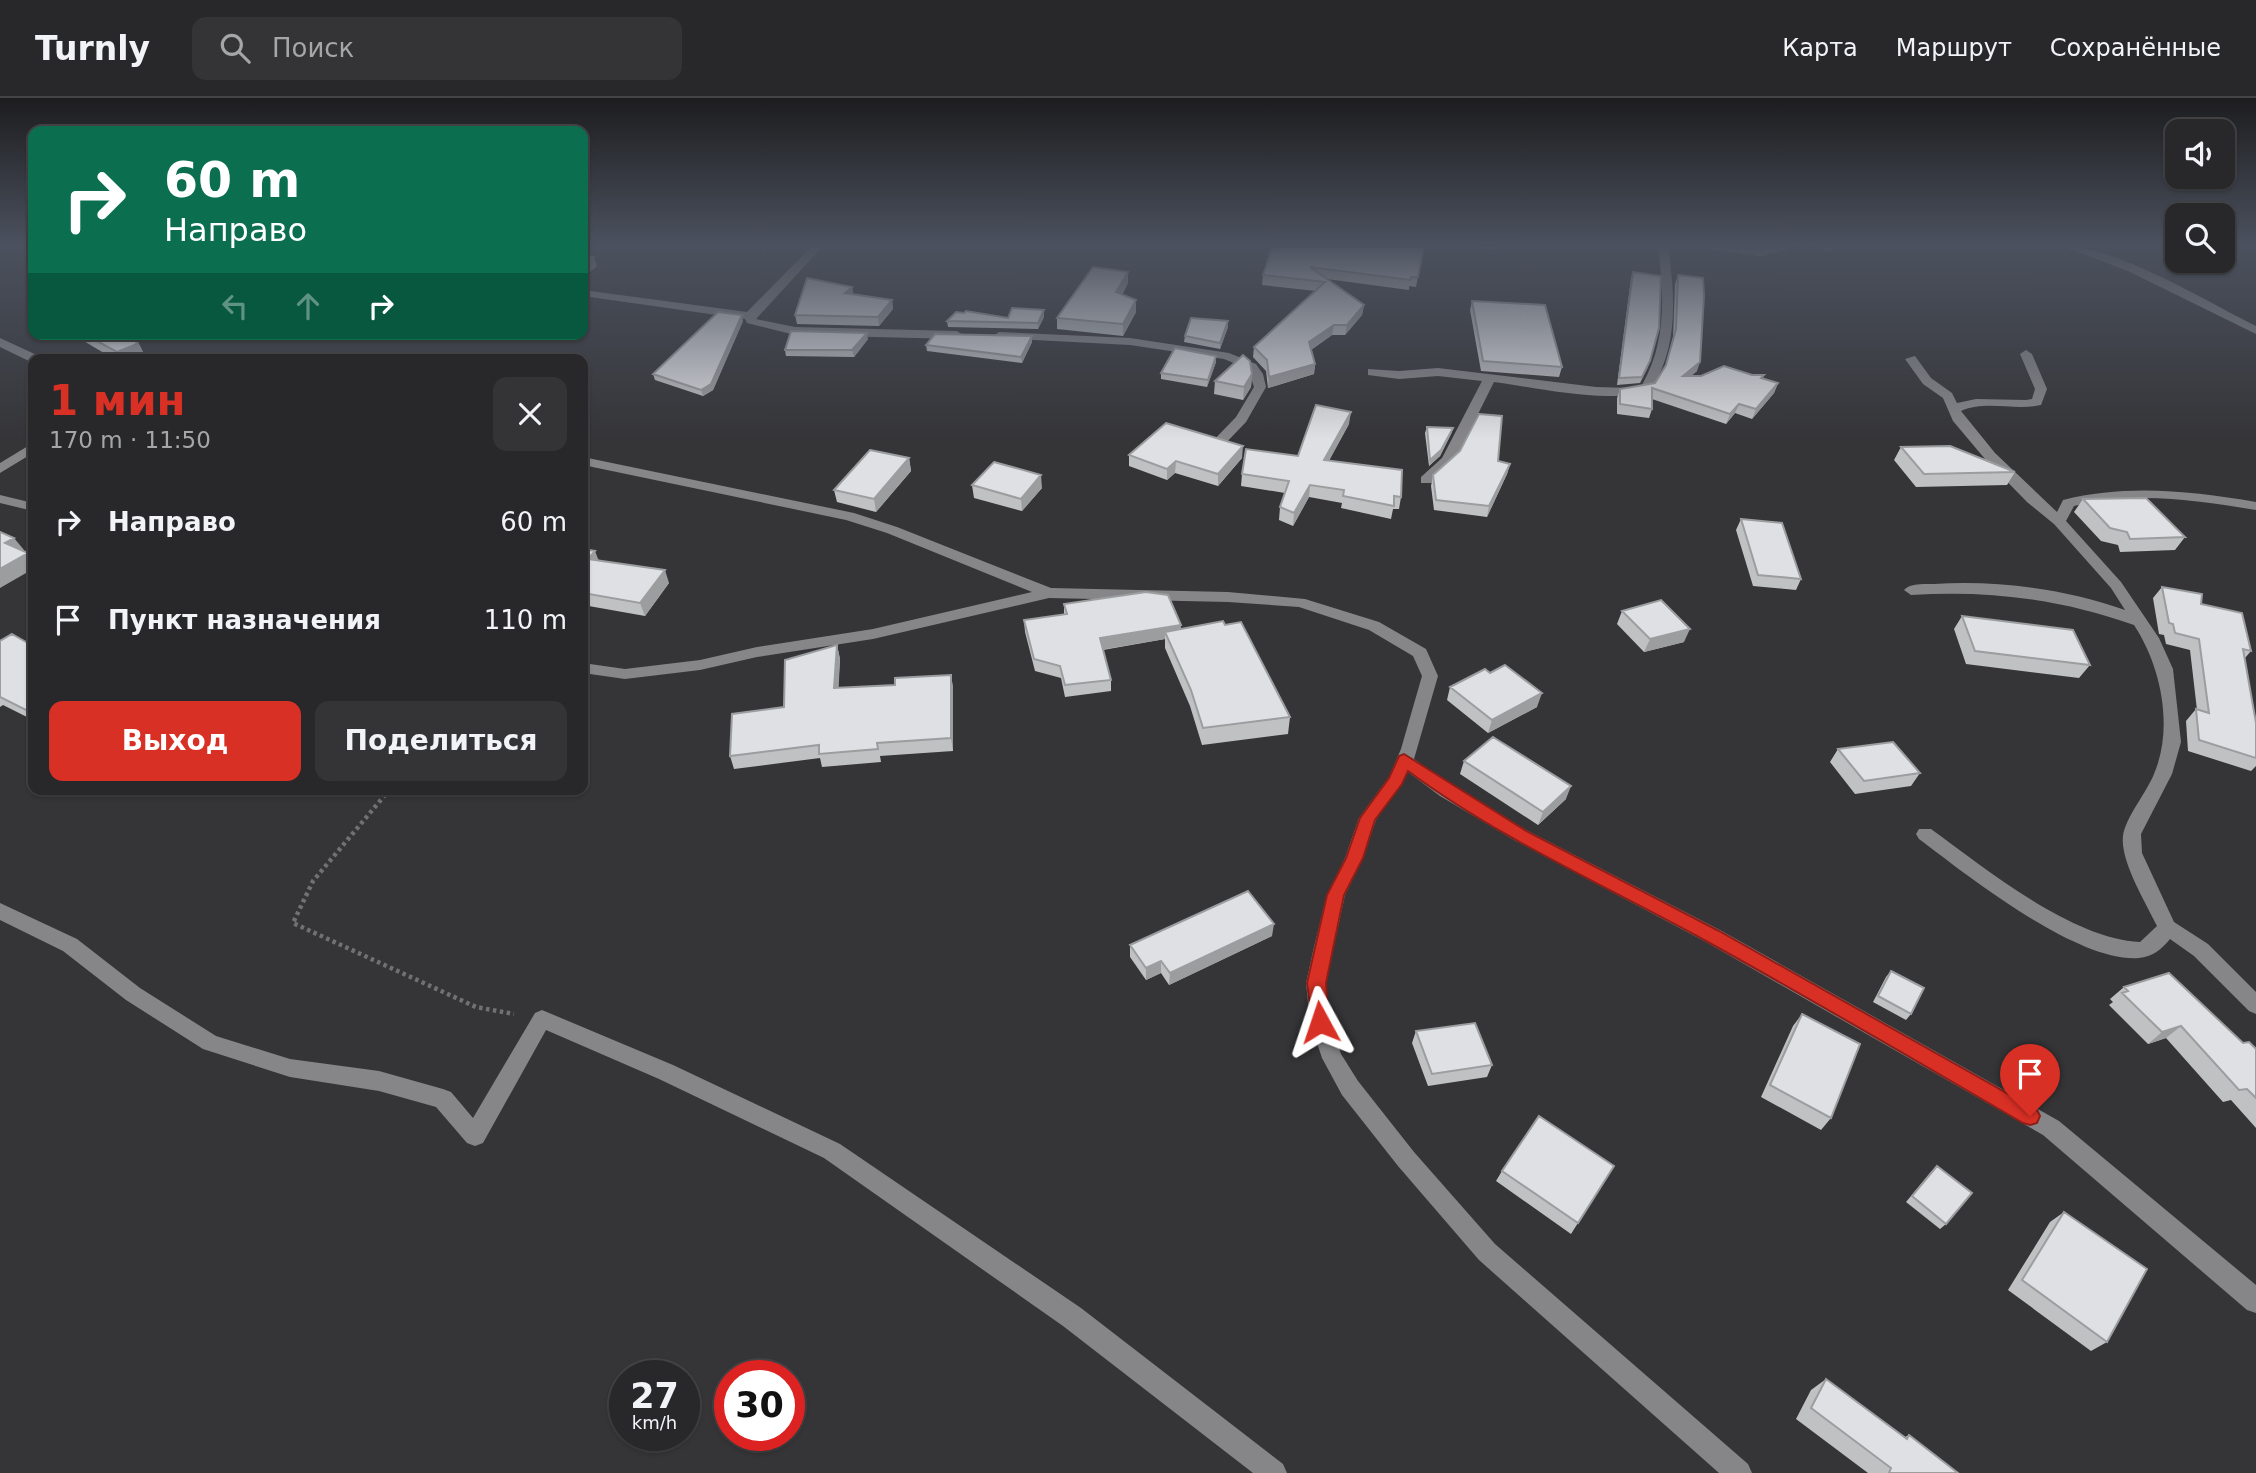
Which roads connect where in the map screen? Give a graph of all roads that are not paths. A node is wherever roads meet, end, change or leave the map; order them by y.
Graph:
1 (708, 310) edge
2 (756, 310) edge
3 (1669, 310) edge
4 (2216, 310) edge
5 (750, 316) junction
6 (764, 326) junction
7 (739, 329) edge
8 (2256, 330) edge
9 (975, 335) edge
10 (989, 336) edge
11 (0, 341) edge
12 (2026, 354) dead end
13 (28, 355) edge
14 (1911, 359) dead end
15 (1372, 372) dead end
16 (1490, 378) junction
17 (1954, 409) junction
18 (1216, 445) edge
19 (28, 450) edge
20 (588, 462) edge
21 (0, 470) edge
22 (1426, 480) dead end
23 (0, 499) edge
24 (28, 506) edge
25 (2256, 506) edge
26 (2059, 521) junction
27 (1911, 590) dead end
28 (1049, 593) junction
29 (2139, 621) junction
30 (588, 669) edge
31 (1404, 760) junction
32 (1925, 834) dead end
33 (0, 911) edge
34 (2167, 926) junction
35 (2256, 1005) edge
36 (2256, 1301) edge
37 (1275, 1473) edge
38 (1739, 1473) edge

1 - 5 street
2 - 5 street
3 - 16 street
4 - 8 street
5 - 6 street
6 - 7 street
6 - 9 street
10 - 18 street
11 - 13 street
12 - 17 street
14 - 17 street
15 - 16 street
16 - 22 street
17 - 26 street
19 - 21 street
20 - 28 street
23 - 24 street
25 - 26 street
26 - 29 street
27 - 29 street
28 - 30 street
28 - 31 street
29 - 34 street
31 - 36 street
31 - 38 street
32 - 34 street
33 - 37 street
34 - 35 street

